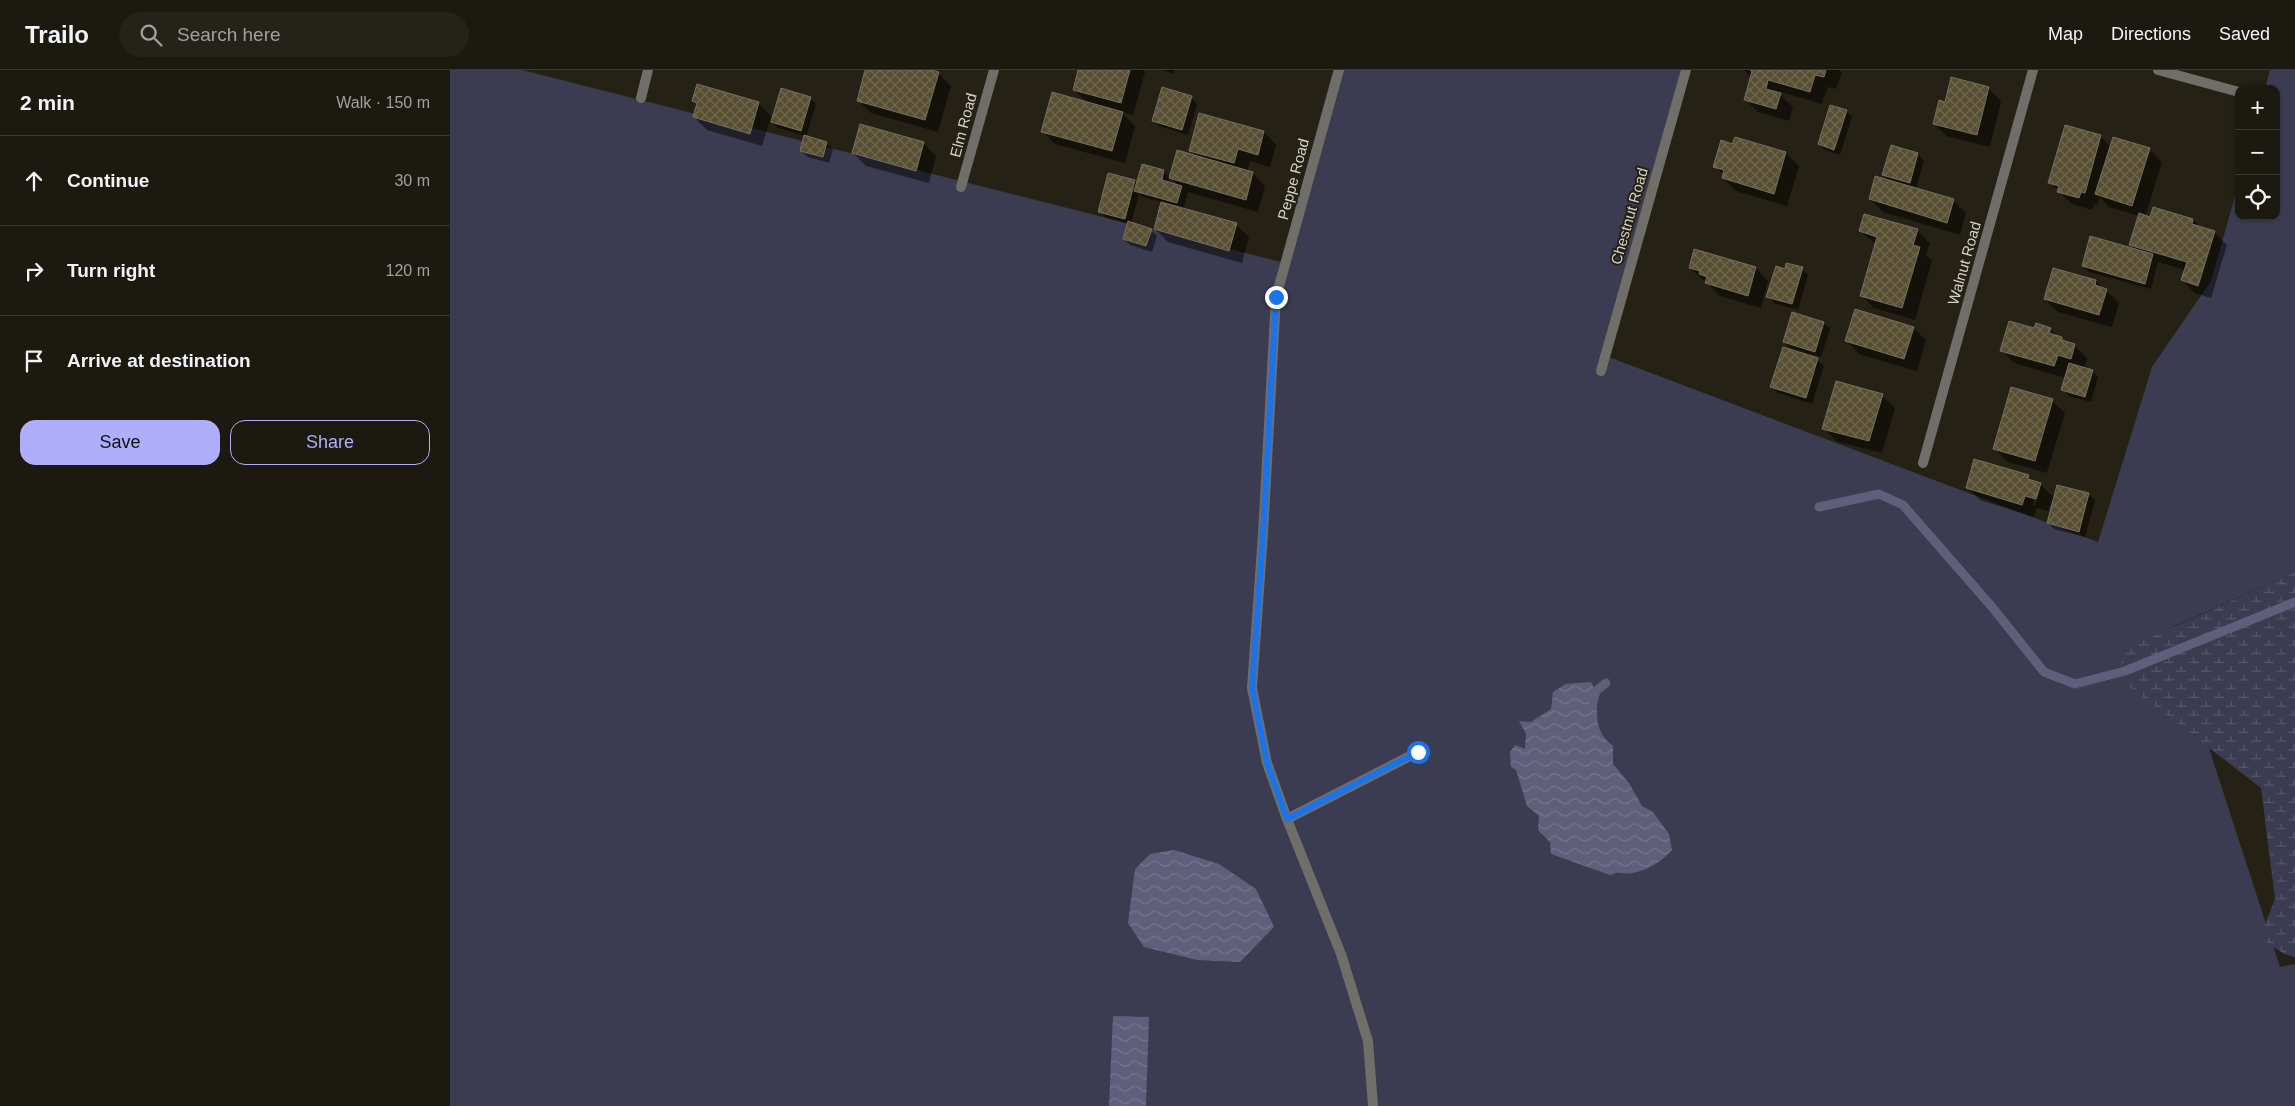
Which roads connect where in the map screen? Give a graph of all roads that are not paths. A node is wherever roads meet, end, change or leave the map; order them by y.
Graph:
1 (648, 70) edge
2 (994, 70) edge
3 (1339, 70) edge
4 (1686, 70) edge
5 (2033, 70) edge
6 (2158, 70) edge
7 (2235, 91) edge
8 (641, 98) dead end
9 (961, 188) dead end
10 (1602, 371) dead end
11 (1923, 464) dead end
12 (1418, 752) dead end
13 (1287, 819) junction
14 (1373, 1106) edge

1 - 8 street
2 - 9 street, Elm Road
3 - 13 street, Peppe Road
4 - 10 street, Chestnut Road
5 - 11 street, Walnut Road
6 - 7 street
12 - 13 street
13 - 14 street, Peppe Road

